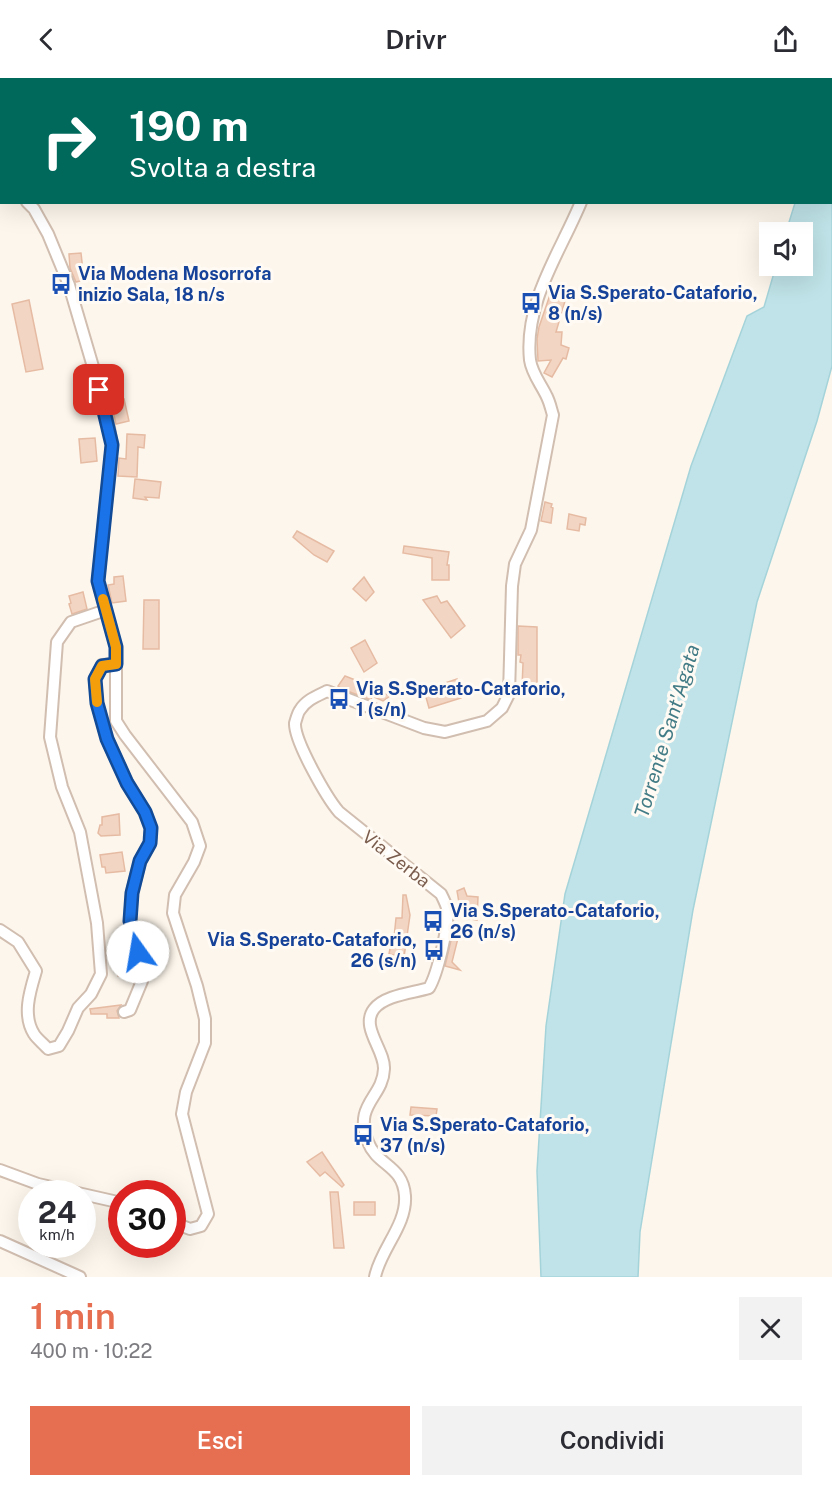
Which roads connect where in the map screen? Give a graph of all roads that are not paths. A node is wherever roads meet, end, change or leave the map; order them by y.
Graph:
1 (29, 204) edge
2 (580, 204) edge
3 (106, 610) junction
4 (116, 664) junction
5 (0, 930) edge
6 (124, 1012) dead end
7 (0, 1170) edge
8 (108, 1200) edge
9 (186, 1227) edge
10 (0, 1241) edge
11 (80, 1277) edge
12 (375, 1277) edge

1 - 3 street
2 - 12 street, Via Zerba
3 - 4 street
3 - 5 street
4 - 6 street
4 - 9 street
7 - 8 street
10 - 11 street

